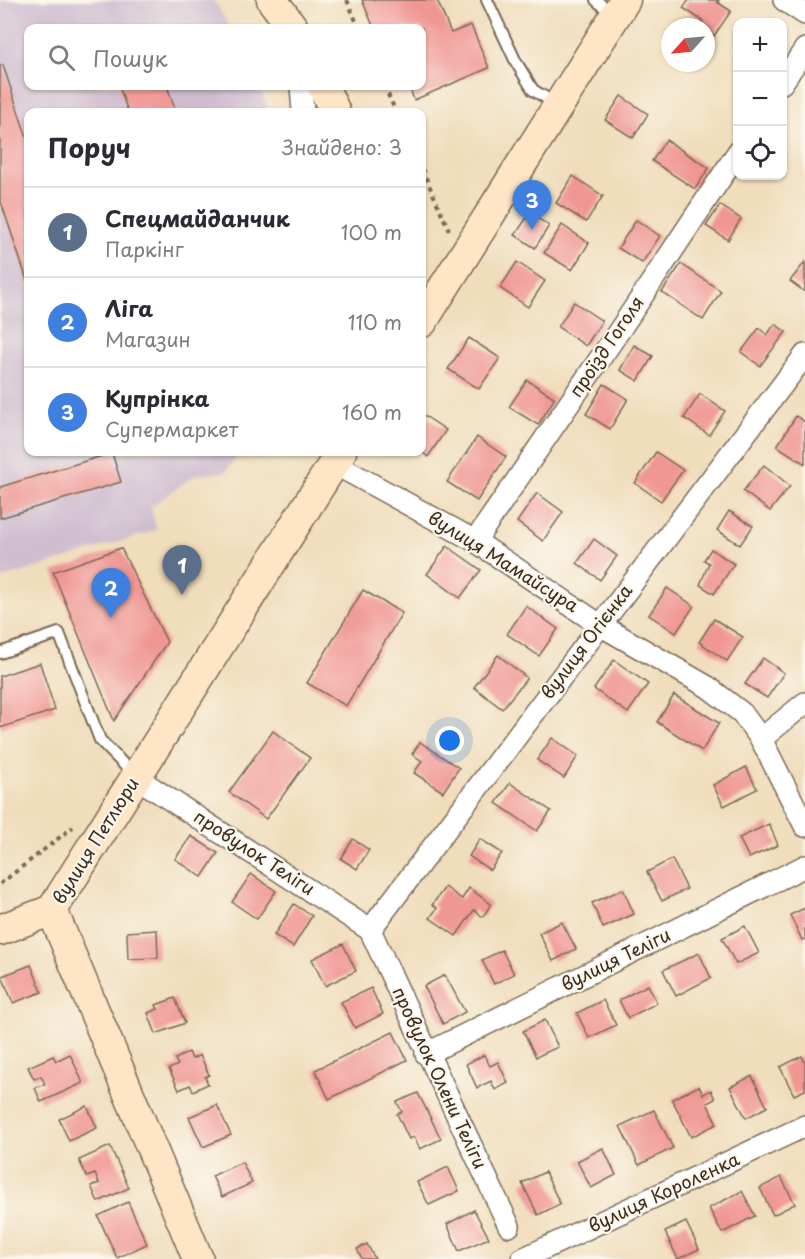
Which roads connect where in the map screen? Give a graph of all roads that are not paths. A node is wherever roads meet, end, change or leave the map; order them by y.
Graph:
1 (272, 0) edge
2 (487, 0) edge
3 (784, 0) edge
4 (612, 5) edge
5 (805, 14) edge
6 (290, 24) edge
7 (805, 49) edge
8 (787, 77) edge
9 (301, 90) edge
10 (325, 90) edge
11 (559, 105) junction
12 (303, 108) edge
13 (333, 108) edge
14 (733, 160) edge
15 (426, 316) edge
16 (805, 355) edge
17 (336, 456) edge
18 (339, 456) edge
19 (475, 541) junction
20 (600, 624) junction
21 (0, 652) edge
22 (805, 703) edge
23 (761, 739) junction
24 (137, 778) junction
25 (805, 826) edge
26 (805, 866) edge
27 (52, 910) junction
28 (0, 930) edge
29 (370, 930) junction
30 (426, 1054) junction
31 (805, 1126) edge
32 (509, 1226) dead end
33 (198, 1259) edge
34 (522, 1259) edge

1 - 6 main road
2 - 11 lane
3 - 5 street
4 - 11 main road
7 - 8 street
9 - 12 street
10 - 13 main road
11 - 15 main road
14 - 19 street, проїзд Гоголя
16 - 20 street, вулиця Огієнка
17 - 24 main road, вулиця Петлюри
18 - 19 street, вулиця Мамайсура
19 - 20 street, вулиця Мамайсура
20 - 23 street, вулиця Мамайсура
20 - 29 street, вулиця Огієнка
21 - 24 lane
22 - 23 street
23 - 25 street, вулиця Мамайсура
24 - 27 main road, вулиця Петлюри
24 - 29 street, провулок Теліги
26 - 30 street, вулиця Теліги
27 - 28 main road
27 - 33 main road, вулиця Петлюри
29 - 30 street, провулок Олени Теліги
30 - 32 street, провулок Олени Теліги
31 - 34 street, вулиця Короленка

